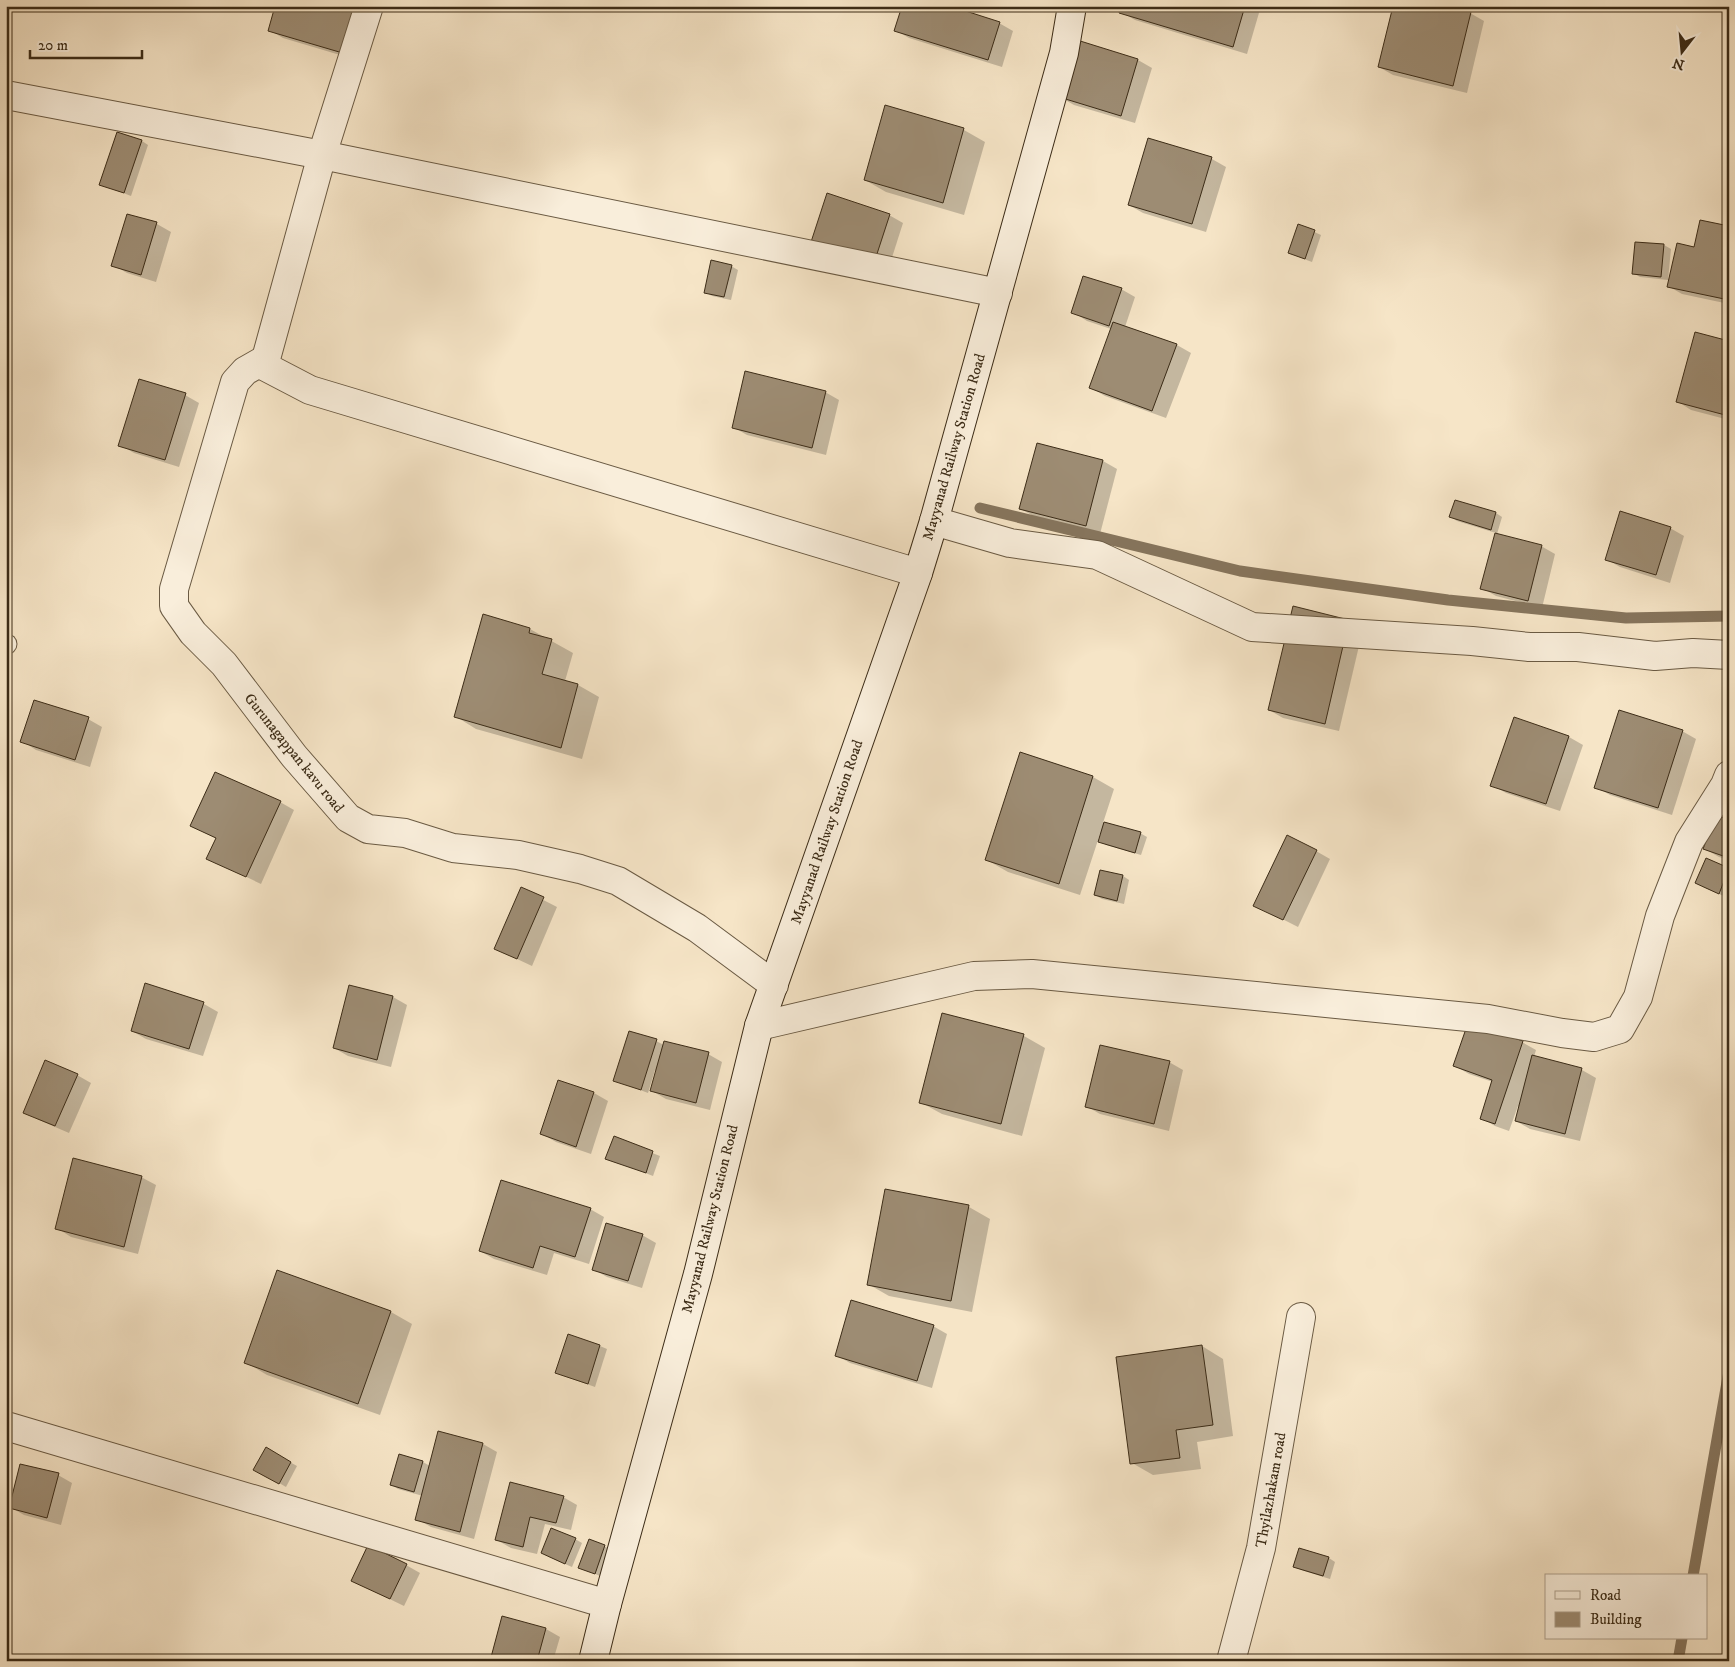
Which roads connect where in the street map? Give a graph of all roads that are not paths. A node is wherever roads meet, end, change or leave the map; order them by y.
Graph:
1 (369, 6) edge
2 (1072, 6) edge
3 (6, 95) edge
4 (322, 155) junction
5 (998, 293) junction
6 (266, 359) junction
7 (934, 521) junction
8 (918, 574) junction
9 (1729, 656) edge
10 (1729, 774) edge
11 (774, 985) junction
12 (759, 1026) junction
13 (1301, 1317) dead end
14 (6, 1426) edge
15 (607, 1604) junction
16 (593, 1661) edge
17 (1231, 1661) edge

1 - 4 street
2 - 5 street, Mayyanad Railway Station Road
3 - 4 street
4 - 5 street
4 - 6 street
5 - 7 street, Mayyanad Railway Station Road
6 - 8 street
6 - 11 street, Gurunagappan kavu road
7 - 8 street, Mayyanad Railway Station Road
7 - 9 street
8 - 11 street, Mayyanad Railway Station Road
10 - 12 street
11 - 12 street, Mayyanad Railway Station Road
12 - 15 street, Mayyanad Railway Station Road
13 - 17 street, Thyilazhakam road
14 - 15 street
15 - 16 street, Mayyanad Railway Station Road

